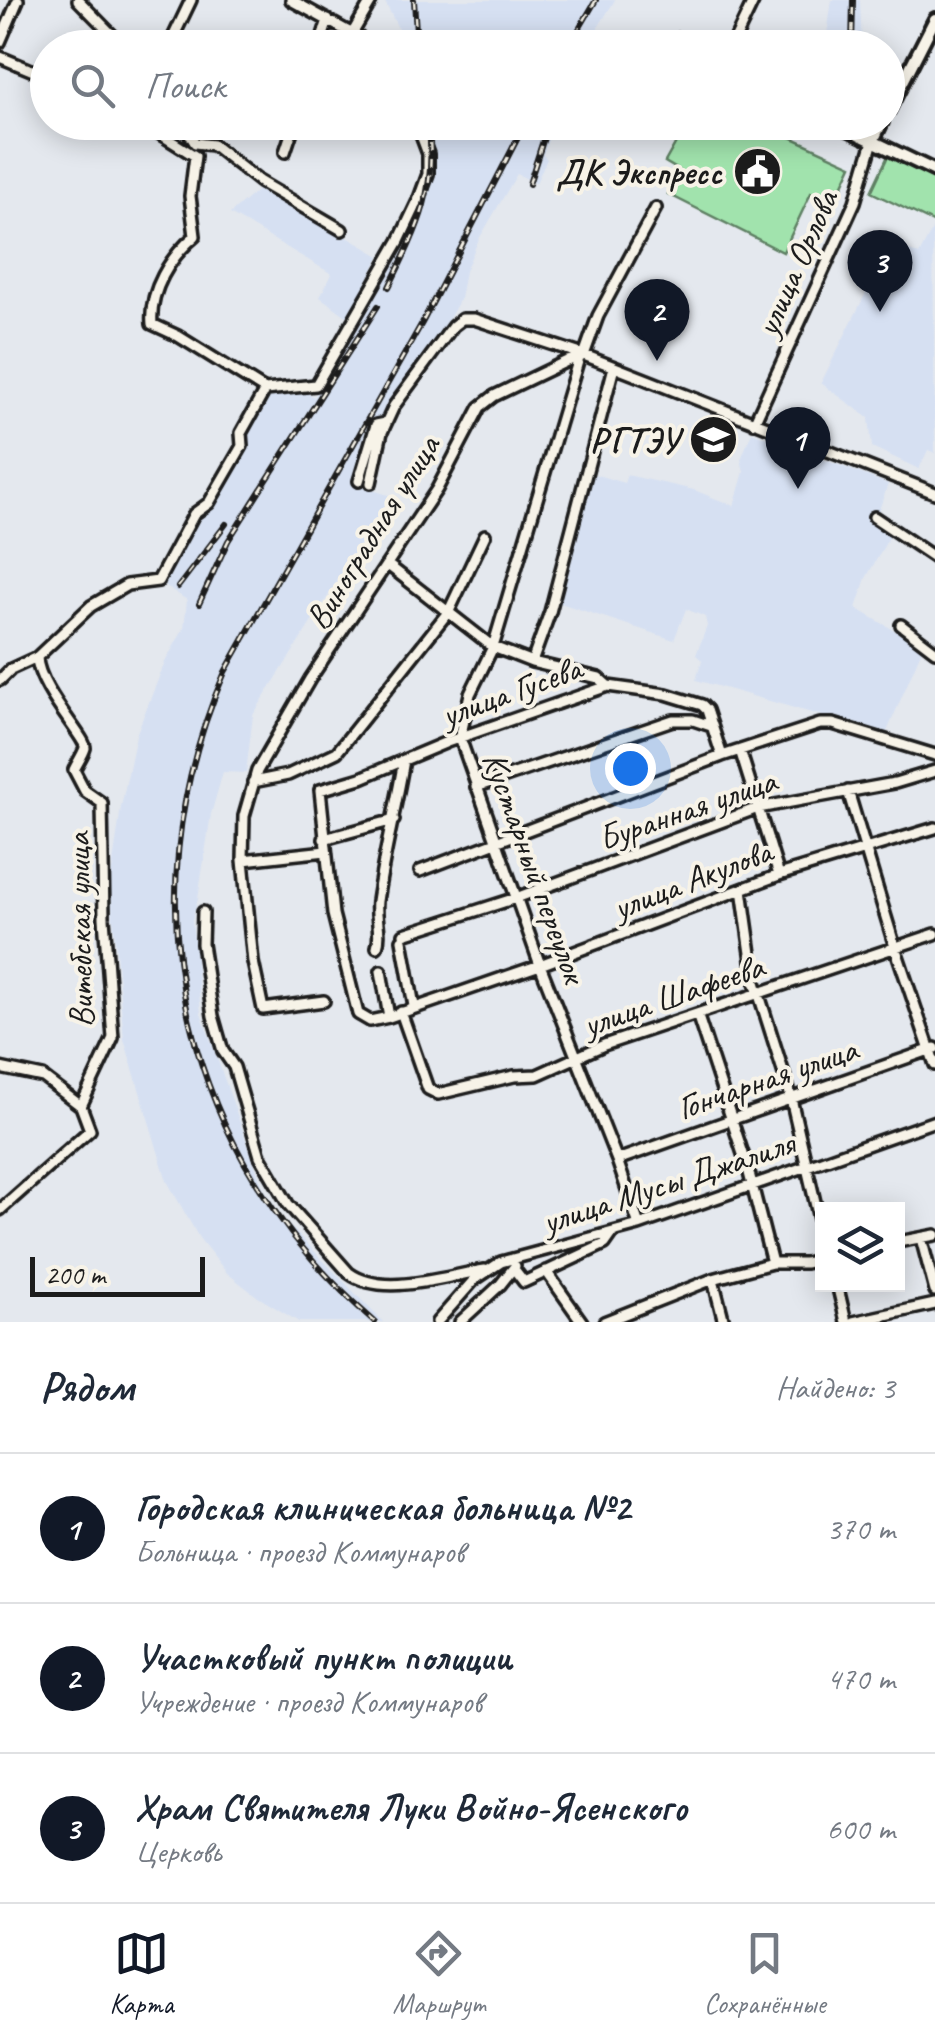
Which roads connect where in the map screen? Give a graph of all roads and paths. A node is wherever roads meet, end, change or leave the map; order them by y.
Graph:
1 (18, 0) edge
2 (78, 0) edge
3 (191, 0) edge
4 (290, 0) edge
5 (372, 0) edge
6 (754, 0) edge
7 (935, 19) edge
8 (328, 20) junction
9 (107, 30) edge
10 (177, 30) edge
11 (325, 30) edge
12 (345, 30) edge
13 (354, 30) edge
14 (740, 30) edge
15 (0, 42) edge
16 (0, 57) edge
17 (30, 70) edge
18 (905, 78) edge
19 (169, 140) edge
20 (290, 140) edge
21 (423, 140) edge
22 (873, 141) joint
23 (195, 142) joint
24 (286, 152) dead end
25 (194, 156) junction
26 (935, 171) edge
27 (656, 208) dead end
28 (342, 230) dead end
29 (581, 356) junction
30 (614, 367) junction
31 (265, 390) junction
32 (386, 423) junction
33 (754, 423) junction
34 (359, 481) dead end
35 (371, 483) dead end
36 (935, 493) edge
37 (874, 517) dead end
38 (485, 535) dead end
39 (935, 558) edge
40 (388, 566) junction
41 (449, 611) junction
42 (902, 625) dead end
43 (494, 647) junction
44 (935, 652) edge
45 (37, 657) junction
46 (532, 662) junction
47 (0, 680) edge
48 (608, 686) junction
49 (711, 726) junction
50 (460, 738) junction
51 (740, 750) junction
52 (722, 756) junction
53 (935, 756) edge
54 (404, 760) junction
55 (935, 772) edge
56 (253, 782) junction
57 (476, 787) junction
58 (848, 791) junction
59 (758, 808) junction
60 (394, 820) junction
61 (935, 828) edge
62 (324, 840) junction
63 (496, 843) junction
64 (866, 846) junction
65 (326, 851) junction
66 (244, 860) junction
67 (420, 871) dead end
68 (780, 874) junction
69 (742, 889) junction
70 (516, 898) junction
71 (203, 912) dead end
72 (935, 934) edge
73 (894, 946) junction
74 (378, 947) dead end
75 (540, 965) junction
76 (381, 971) dead end
77 (759, 994) junction
78 (324, 1001) dead end
79 (414, 1006) junction
80 (401, 1012) junction
81 (698, 1014) junction
82 (389, 1017) junction
83 (932, 1049) edge
84 (577, 1058) junction
85 (935, 1065) edge
86 (0, 1068) edge
87 (791, 1097) junction
88 (81, 1106) junction
89 (731, 1120) junction
90 (935, 1121) edge
91 (617, 1160) junction
92 (805, 1166) junction
93 (751, 1186) junction
94 (815, 1205) edge
95 (0, 1210) edge
96 (639, 1225) junction
97 (612, 1234) junction
98 (935, 1235) edge
99 (921, 1238) junction
100 (905, 1241) edge
101 (815, 1261) edge
102 (772, 1263) junction
103 (516, 1264) junction
104 (487, 1270) junction
105 (546, 1270) junction
106 (713, 1279) junction
107 (935, 1291) edge
108 (840, 1292) edge
109 (935, 1304) edge
110 (437, 1322) edge
111 (460, 1322) edge
112 (582, 1322) edge
113 (604, 1322) edge
114 (724, 1322) edge
115 (850, 1322) edge

1 - 15 street
2 - 9 street
3 - 10 street
4 - 8 street
5 - 13 street
6 - 14 street
7 - 18 main road
8 - 11 street
8 - 12 street
16 - 17 street
19 - 25 street
20 - 24 street
21 - 31 street
22 - 26 main road
22 - 33 street, улица Орлова
23 - 25 street
23 - 28 street
25 - 31 street
27 - 29 street, Кустарный переулок
29 - 30 street
29 - 32 street
29 - 40 street, Виноградная улица
29 - 43 street, Кустарный переулок
30 - 33 street
30 - 46 street, улица Гусева
31 - 45 street
32 - 34 street
32 - 35 street
33 - 36 street
37 - 39 street
38 - 41 street
40 - 41 street
40 - 56 street, Виноградная улица
41 - 43 street
41 - 56 street
42 - 44 street
43 - 46 street
43 - 50 street, Кустарный переулок
45 - 47 street
45 - 88 street, Витебская улица
46 - 48 street
48 - 49 street, улица Гусева
48 - 50 street, улица Гусева
49 - 52 street
49 - 57 street
50 - 54 street, улица Гусева
50 - 57 street, Кустарный переулок
51 - 52 street
51 - 53 street
51 - 59 street
52 - 63 street
54 - 60 street
54 - 62 street, улица Гусева
55 - 58 street, Буранная улица
56 - 66 street, Виноградная улица
57 - 63 street, Кустарный переулок
58 - 59 street, Буранная улица
58 - 64 street
59 - 68 street
59 - 70 street, Буранная улица
60 - 62 street
60 - 74 street
61 - 64 street, улица Акулова
62 - 65 street
63 - 67 street
63 - 70 street, Кустарный переулок
64 - 68 street, улица Акулова
64 - 73 street
65 - 66 street
65 - 82 street, улица Акулова
66 - 78 street, Виноградная улица
68 - 69 street, улица Акулова
69 - 75 street, улица Акулова
69 - 77 street
70 - 75 street, Кустарный переулок
70 - 79 street, Буранная улица
71 - 104 street
72 - 73 street, улица Шафеева
73 - 77 street, улица Шафеева
73 - 83 street
75 - 79 street, улица Акулова
75 - 84 street, Кустарный переулок
76 - 82 street
77 - 81 street, улица Шафеева
77 - 87 street
79 - 80 street, улица Акулова
80 - 82 street, улица Акулова
80 - 84 street, улица Шафеева
81 - 84 street, улица Шафеева
81 - 89 street
83 - 85 street
83 - 87 street, Гончарная улица
84 - 91 street, Кустарный переулок
86 - 88 street
87 - 89 street, Гончарная улица
87 - 92 street
88 - 95 street, Витебская улица
89 - 91 street, Гончарная улица
89 - 93 street
90 - 92 street, улица Мусы Джалиля
91 - 96 street, Кустарный переулок
92 - 93 street, улица Мусы Джалиля
92 - 94 street
93 - 96 street, улица Мусы Джалиля
93 - 102 street
96 - 97 street, улица Мусы Джалиля
97 - 103 street, улица Мусы Джалиля
97 - 105 street
98 - 99 street
99 - 100 street
99 - 107 street
101 - 102 street
102 - 106 street
103 - 104 street, улица Мусы Джалиля
103 - 105 street
103 - 111 street
104 - 110 street, улица Мусы Джалиля
105 - 112 street
106 - 113 street
106 - 114 street
108 - 115 street
109 - 115 street

